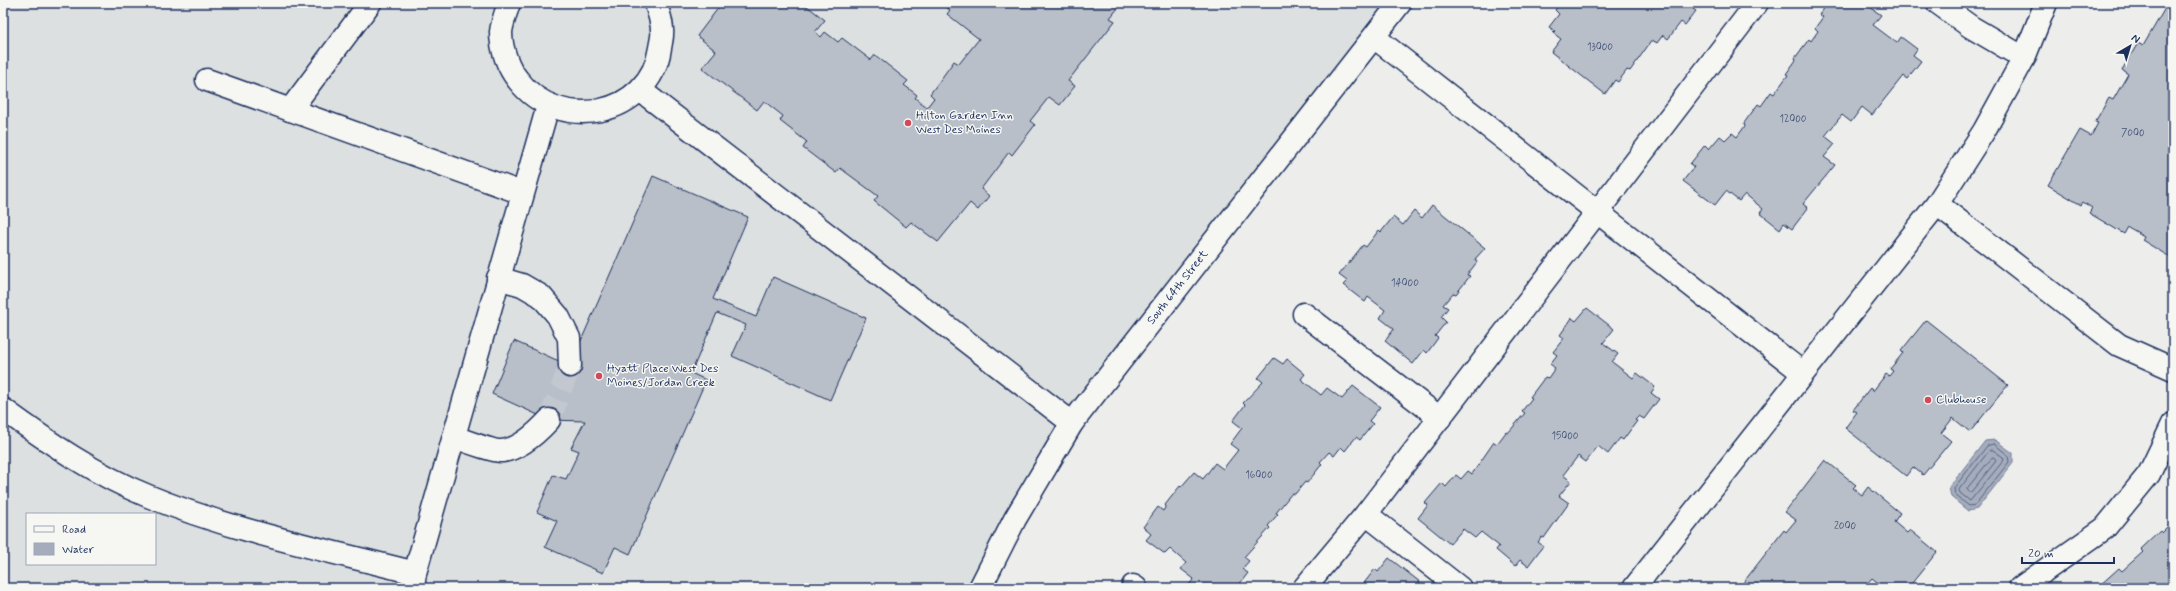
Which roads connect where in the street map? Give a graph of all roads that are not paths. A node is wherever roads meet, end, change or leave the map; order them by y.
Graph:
1 (370, 3) edge
2 (509, 3) edge
3 (656, 3) edge
4 (1400, 3) edge
5 (1757, 3) edge
6 (1938, 3) edge
7 (2046, 3) edge
8 (1374, 37) junction
9 (2024, 58) junction
10 (207, 80) dead end
11 (640, 90) junction
12 (548, 106) junction
13 (290, 110) junction
14 (522, 193) junction
15 (1937, 204) junction
16 (1598, 212) junction
17 (498, 278) junction
18 (1304, 314) dead end
19 (570, 366) tunnel mouth
20 (2173, 369) edge
21 (1803, 373) junction
22 (3, 409) edge
23 (1440, 418) junction
24 (548, 420) tunnel mouth
25 (1072, 423) junction
26 (2173, 424) edge
27 (454, 437) junction
28 (1366, 514) junction
29 (414, 580) edge
30 (980, 588) edge
31 (1304, 588) edge
32 (1460, 588) edge
33 (1634, 588) edge
34 (2020, 588) edge

1 - 13 street
2 - 12 street
3 - 11 street
4 - 8 street, South 64th Street
5 - 16 street
6 - 9 street
7 - 9 street
8 - 16 street
8 - 25 street, South 64th Street
9 - 15 street
10 - 13 street
11 - 12 street
11 - 25 street
12 - 14 street
13 - 14 street
14 - 17 street
15 - 20 street
15 - 21 street
16 - 21 street
16 - 23 street
17 - 19 street
17 - 27 street
18 - 23 street
21 - 33 street
22 - 29 street
23 - 28 street
24 - 27 street
25 - 30 street, South 64th Street
26 - 34 street
27 - 29 street
28 - 31 street
28 - 32 street

